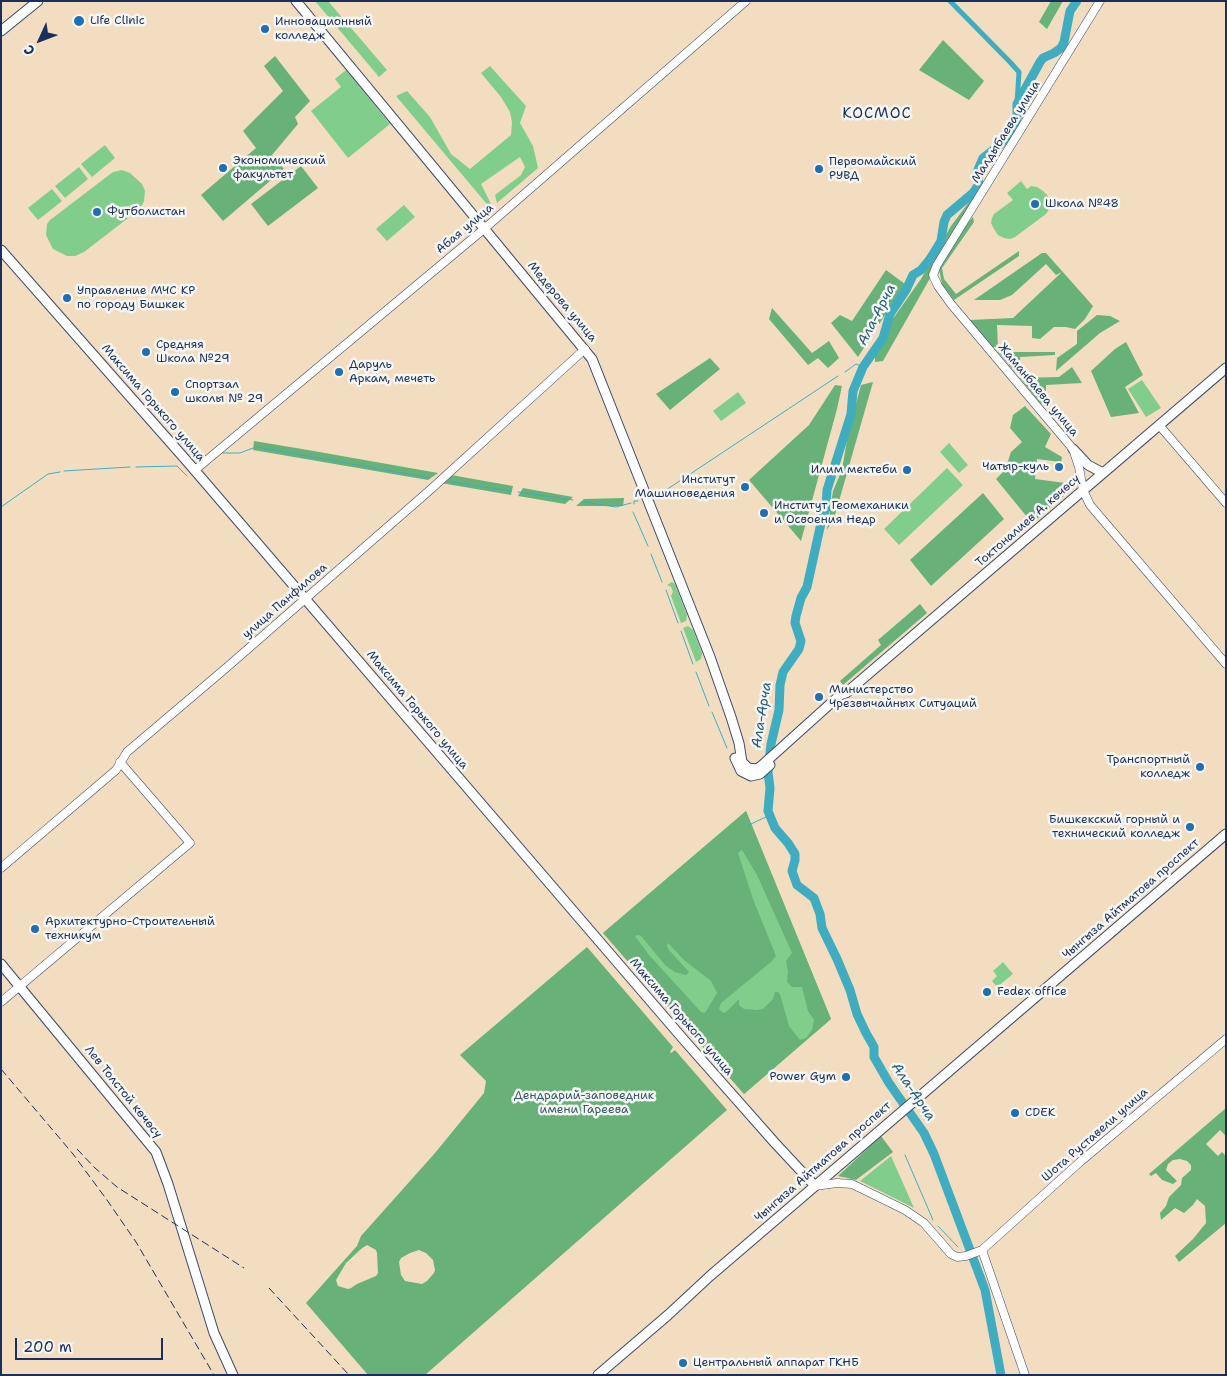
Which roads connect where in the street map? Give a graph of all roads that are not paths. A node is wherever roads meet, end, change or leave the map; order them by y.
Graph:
1 (38, 1) edge
2 (296, 1) edge
3 (746, 1) edge
4 (1100, 1) edge
5 (1, 31) edge
6 (484, 229) junction
7 (1, 250) edge
8 (933, 275) joint
9 (585, 349) junction
10 (1226, 368) edge
11 (1159, 425) junction
12 (1073, 449) junction
13 (194, 470) junction
14 (1103, 473) junction
15 (1083, 490) junction
16 (1226, 502) edge
17 (304, 598) junction
18 (1226, 664) edge
19 (120, 762) junction
20 (754, 773) joint
21 (1225, 837) edge
22 (1, 868) edge
23 (1, 964) edge
24 (20, 986) junction
25 (1, 1002) edge
26 (1226, 1039) edge
27 (815, 1186) junction
28 (980, 1251) junction
29 (233, 1373) edge
30 (598, 1375) edge
31 (1025, 1375) edge

1 - 5 main road
2 - 6 main road, Медерова улица
3 - 6 street, Абая улица
4 - 8 street, Малдыбаева улица
6 - 9 main road, Медерова улица
6 - 13 street, Абая улица
7 - 13 main road, Максима Горького улица
8 - 12 street, Жаманбаева улица
9 - 17 street, улица Панфилова
9 - 20 main road, Медерова улица
10 - 11 main road, Токтоналиев А. көчөсү
11 - 14 main road, Токтоналиев А. көчөсү
11 - 16 street
12 - 14 main road
12 - 15 street, Жаманбаева улица
13 - 17 main road, Максима Горького улица
14 - 15 main road, Токтоналиев А. көчөсү
15 - 18 street, Жаманбаева улица
15 - 20 main road, Токтоналиев А. көчөсү
17 - 19 street, улица Панфилова
17 - 27 main road, Максима Горького улица
19 - 22 street, улица Панфилова
19 - 24 street
21 - 27 main road, Чынгыза Айтматова проспект
23 - 24 main road, Лев Толстой көчөсү
24 - 25 street
24 - 29 main road, Лев Толстой көчөсү
26 - 28 street, Шота Руставели улица
27 - 28 street
27 - 30 main road, Чынгыза Айтматова проспект
28 - 31 street

